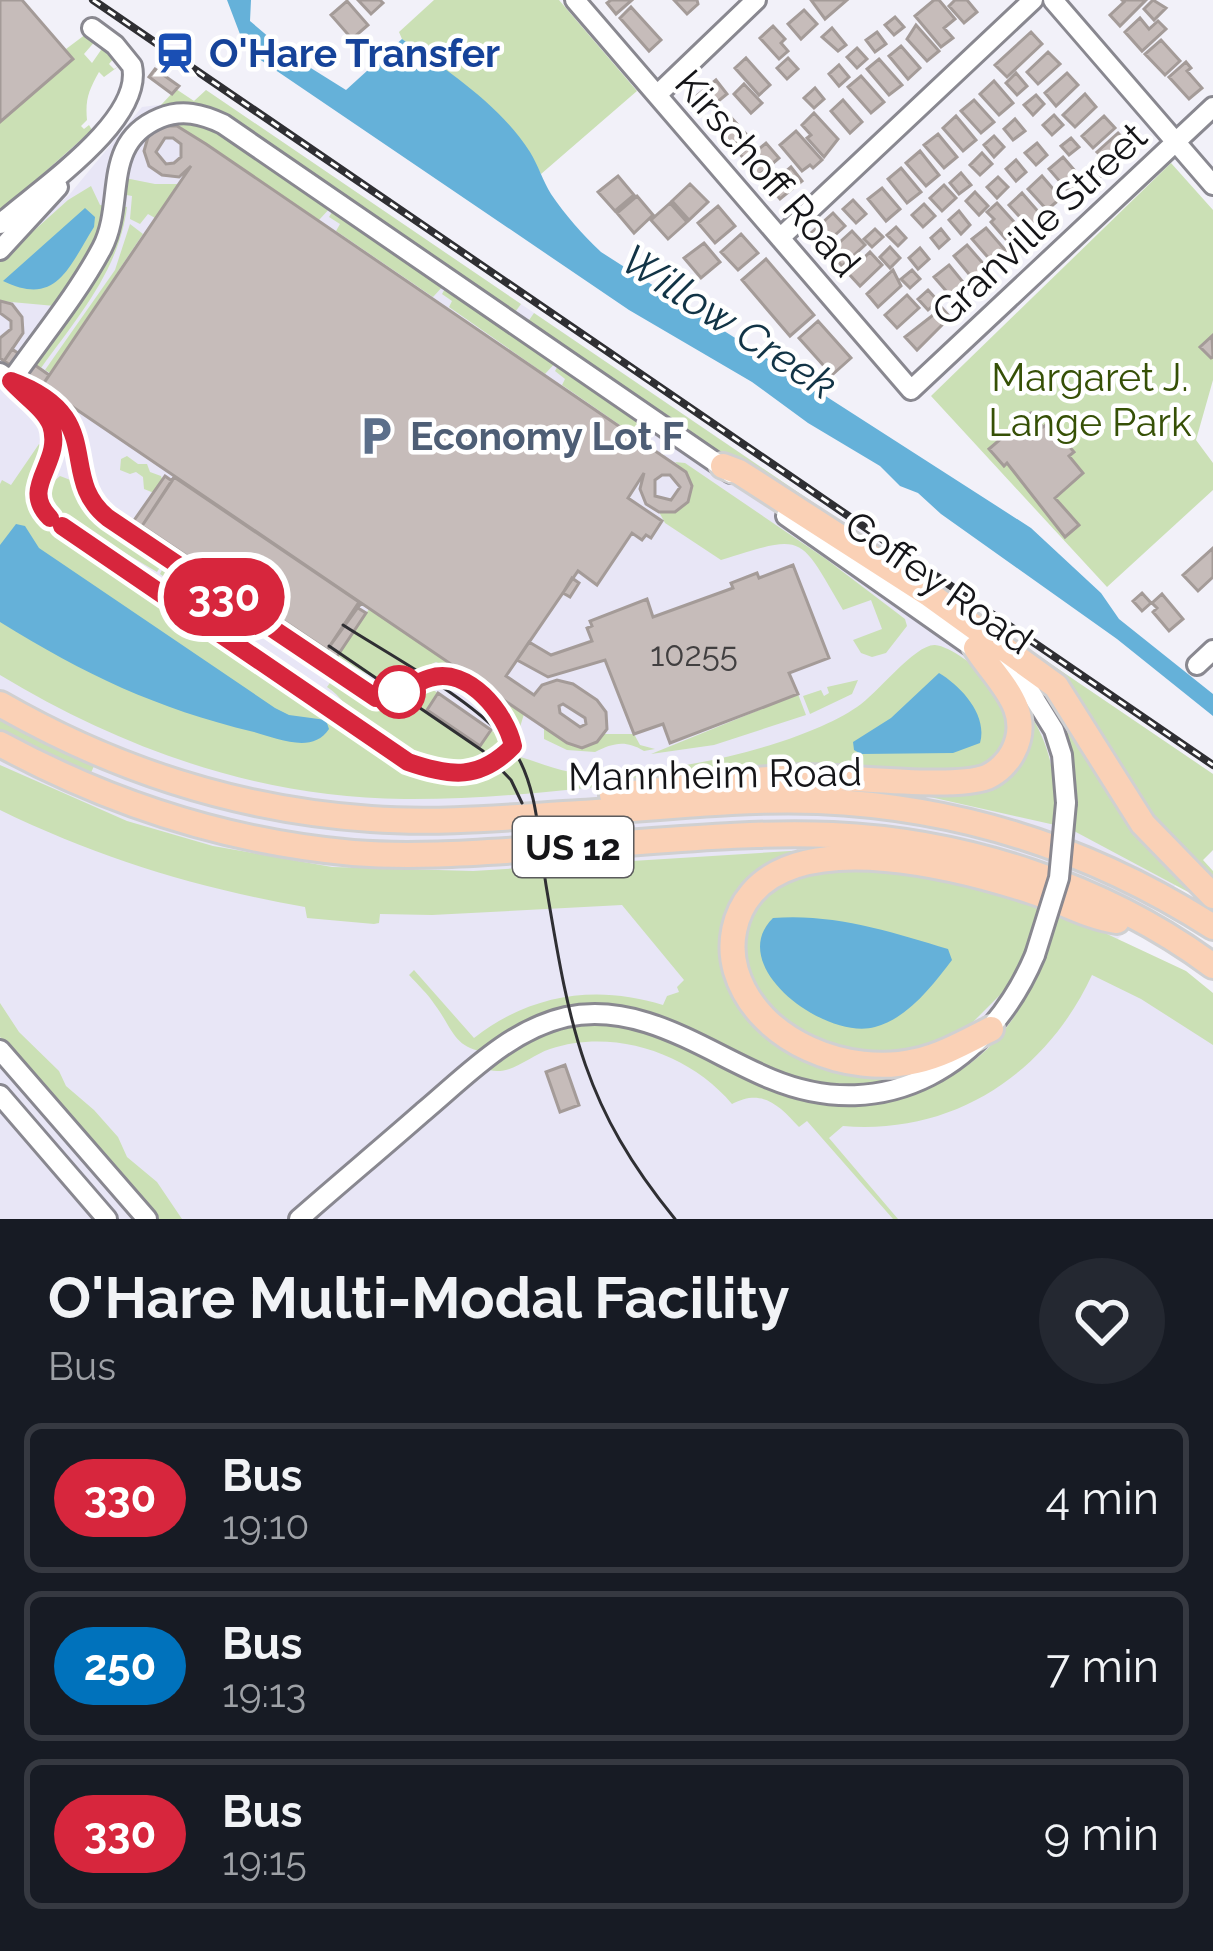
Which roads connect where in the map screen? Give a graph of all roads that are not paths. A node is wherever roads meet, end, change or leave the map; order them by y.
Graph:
1 (575, 0) edge
2 (756, 0) edge
3 (1033, 0) edge
4 (1053, 0) edge
5 (92, 28) dead end
6 (657, 95) junction
7 (1213, 107) edge
8 (1176, 142) junction
9 (78, 158) junction
10 (1213, 185) edge
11 (0, 224) edge
12 (780, 238) junction
13 (0, 250) edge
14 (5, 377) edge
15 (911, 389) joint
16 (723, 466) junction
17 (976, 648) junction
18 (1213, 650) edge
19 (1197, 664) dead end
20 (0, 704) edge
21 (0, 744) edge
22 (518, 816) junction
23 (1213, 896) edge
24 (1149, 925) junction
25 (1213, 927) edge
26 (1213, 966) edge
27 (992, 1029) junction
28 (0, 1051) edge
29 (0, 1095) edge
30 (107, 1219) edge
31 (147, 1219) edge
32 (299, 1219) edge

1 - 6 street, Kirschoff Road
2 - 6 street
3 - 12 street
4 - 8 street
5 - 9 street
6 - 12 street, Kirschoff Road
7 - 8 street, Granville Street
8 - 10 street
8 - 15 street, Granville Street
9 - 11 street
9 - 13 street
12 - 15 street, Kirschoff Road
14 - 16 street, Coffey Road
16 - 17 street, Coffey Road
16 - 23 main road
17 - 22 main road
17 - 27 street, Coffey Road, bridge
18 - 19 street
20 - 22 main road, Mannheim Road / US 12
21 - 24 main road, Mannheim Road / US 12
22 - 25 main road, Mannheim Road / US 12
24 - 26 main road, Mannheim Road / US 12
24 - 27 main road
27 - 32 street, Coffey Road
28 - 31 street
29 - 30 street

